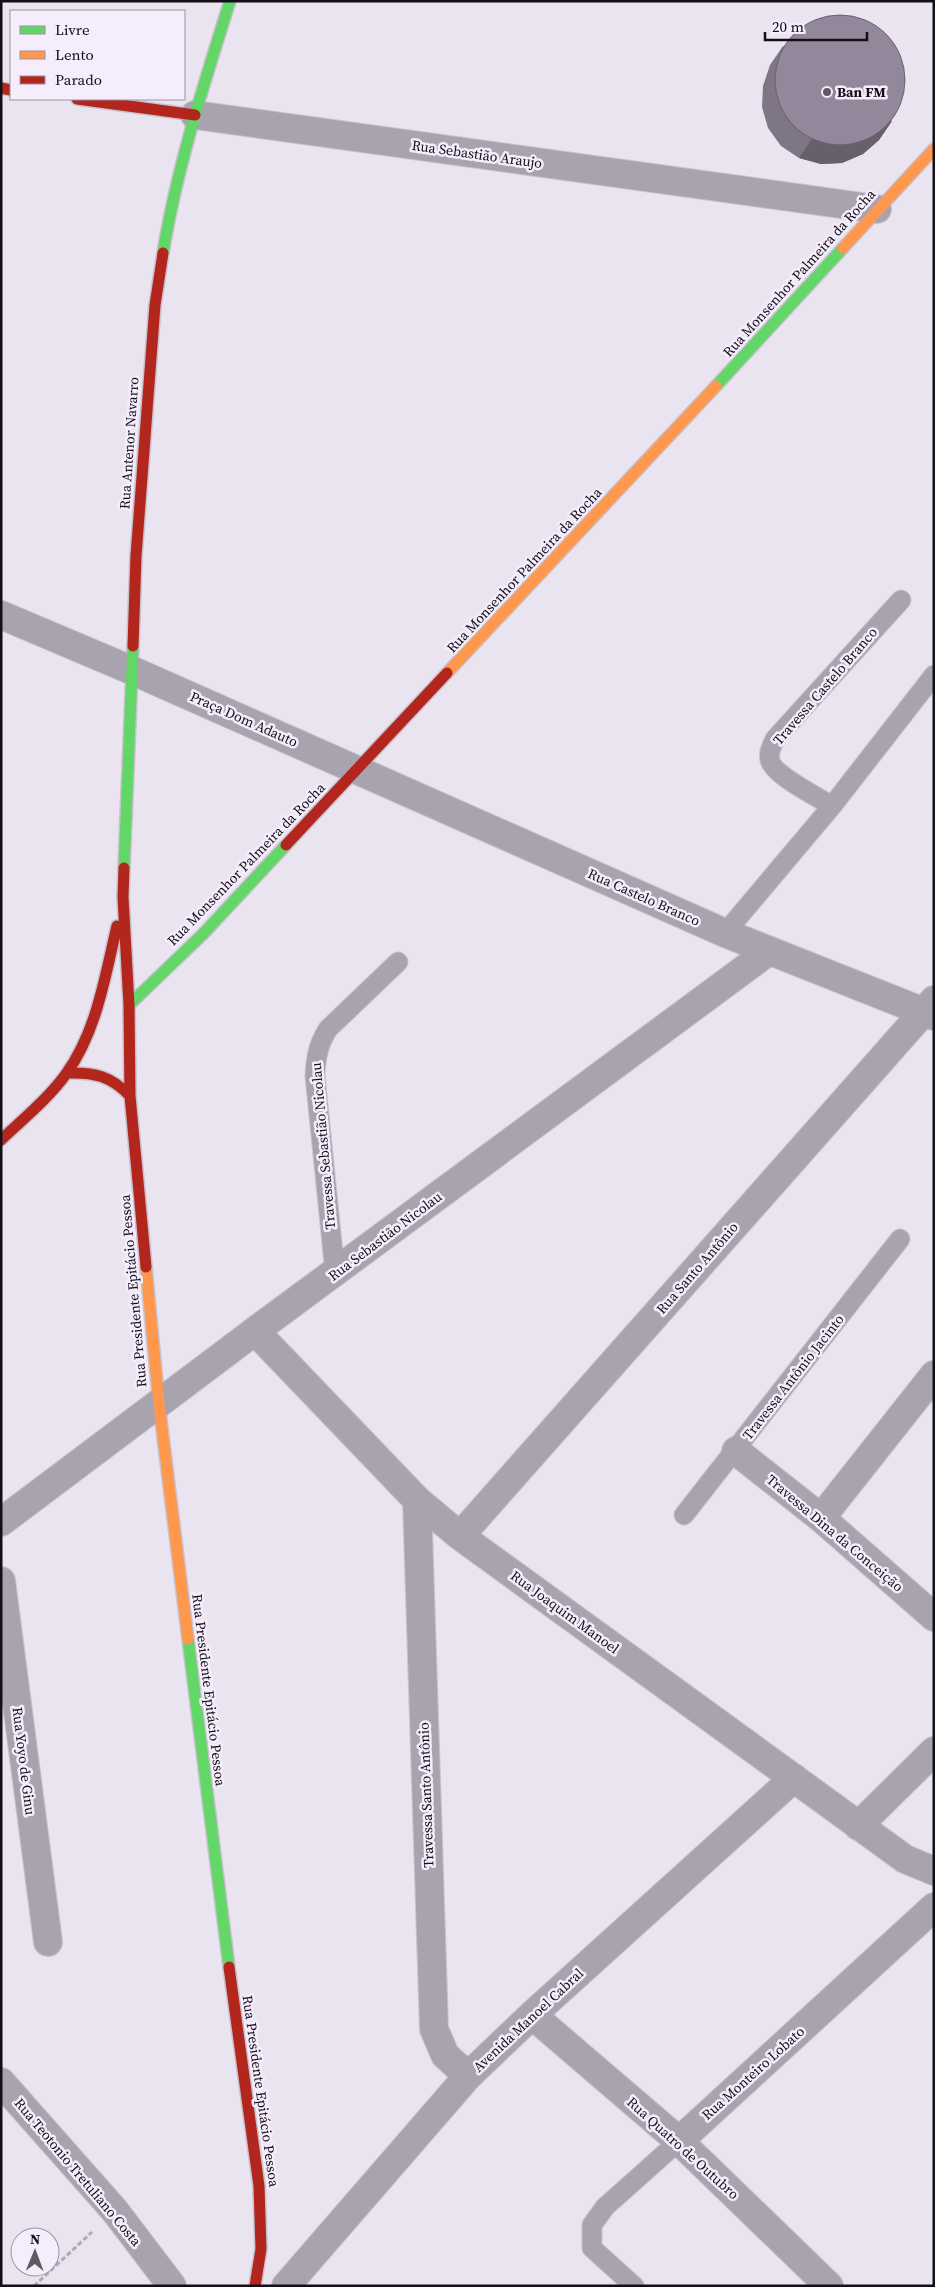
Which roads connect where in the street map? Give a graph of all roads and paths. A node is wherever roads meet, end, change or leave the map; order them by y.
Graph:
1 (230, 1) edge
2 (84, 100) edge
3 (195, 115) junction
4 (934, 149) edge
5 (877, 209) junction
6 (900, 600) dead end
7 (1, 615) edge
8 (131, 670) junction
9 (934, 675) edge
10 (357, 769) junction
11 (832, 806) junction
12 (123, 897) junction
13 (725, 933) junction
14 (769, 951) junction
15 (398, 962) dead end
16 (129, 1005) junction
17 (930, 1009) edge
18 (67, 1074) junction
19 (130, 1096) junction
20 (1, 1140) edge
21 (900, 1239) dead end
22 (335, 1273) junction
23 (255, 1331) junction
24 (934, 1375) edge
25 (159, 1404) junction
26 (736, 1451) junction
27 (417, 1500) junction
28 (684, 1515) dead end
29 (821, 1518) junction
30 (1, 1522) edge
31 (460, 1536) junction
32 (1, 1581) edge
33 (934, 1616) edge
34 (934, 1751) edge
35 (794, 1778) junction
36 (858, 1826) junction
37 (904, 1859) junction
38 (934, 1871) edge
39 (934, 1897) edge
40 (934, 1907) edge
41 (48, 1942) dead end
42 (532, 2015) junction
43 (468, 2076) junction
44 (1, 2082) edge
45 (679, 2141) junction
46 (115, 2211) junction
47 (34, 2286) edge
48 (172, 2286) edge
49 (255, 2286) edge
50 (286, 2286) edge
51 (634, 2286) edge
52 (829, 2286) edge

1 - 3 main road, Rua Antenor Navarro
2 - 3 main road, Rua Sebastião Araujo
3 - 5 street, Rua Sebastião Araujo
3 - 8 main road, Rua Antenor Navarro
4 - 5 main road, Rua Monsenhor Palmeira da Rocha
5 - 10 main road, Rua Monsenhor Palmeira da Rocha
6 - 11 lane, Travessa Castelo Branco
7 - 8 street, Praça Dom Adauto
8 - 10 street, Praça Dom Adauto
8 - 12 main road, Rua Antenor Navarro
9 - 11 lane
10 - 13 street, Rua Castelo Branco
10 - 16 main road, Rua Monsenhor Palmeira da Rocha
11 - 13 lane
12 - 16 main road, Rua Presidente Epitácio Pessoa
12 - 18 main road
13 - 14 street, Rua Castelo Branco
14 - 17 street, Rua Castelo Branco
14 - 22 street, Rua Sebastião Nicolau
15 - 22 lane, Travessa Sebastião Nicolau
16 - 19 main road, Rua Presidente Epitácio Pessoa
17 - 31 street, Rua Santo Antônio
18 - 19 main road
18 - 20 main road
19 - 25 main road, Rua Presidente Epitácio Pessoa
21 - 26 lane, Travessa Antônio Jacinto
22 - 23 street, Rua Sebastião Nicolau
23 - 25 street, Rua Sebastião Nicolau
23 - 27 street, Rua Joaquim Manoel
24 - 29 street
25 - 30 street, Rua Sebastião Nicolau
25 - 49 main road, Rua Presidente Epitácio Pessoa
26 - 28 lane, Travessa Antônio Jacinto
26 - 29 street, Travessa Dina da Conceição
27 - 31 street, Rua Joaquim Manoel
27 - 43 street, Travessa Santo Antônio
29 - 33 street, Travessa Dina da Conceição
31 - 35 street, Rua Joaquim Manoel
32 - 41 street, Rua Yoyo de Ginu
34 - 36 street
35 - 36 street, Rua Joaquim Manoel
35 - 42 street, Avenida Manoel Cabral
36 - 37 street, Rua Joaquim Manoel
37 - 38 street, Rua Joaquim Manoel
37 - 39 street, Rua Joaquim Manoel
40 - 45 street, Rua Monteiro Lobato
42 - 43 street, Avenida Manoel Cabral
42 - 45 street, Rua Quatro de Outubro
43 - 50 street, Avenida Manoel Cabral
44 - 46 street, Rua Teotonio Tretuliano Costa
45 - 51 lane, Rua Monteiro Lobato
45 - 52 street, Rua Quatro de Outubro
46 - 47 path
46 - 48 street, Rua Teotonio Tretuliano Costa

